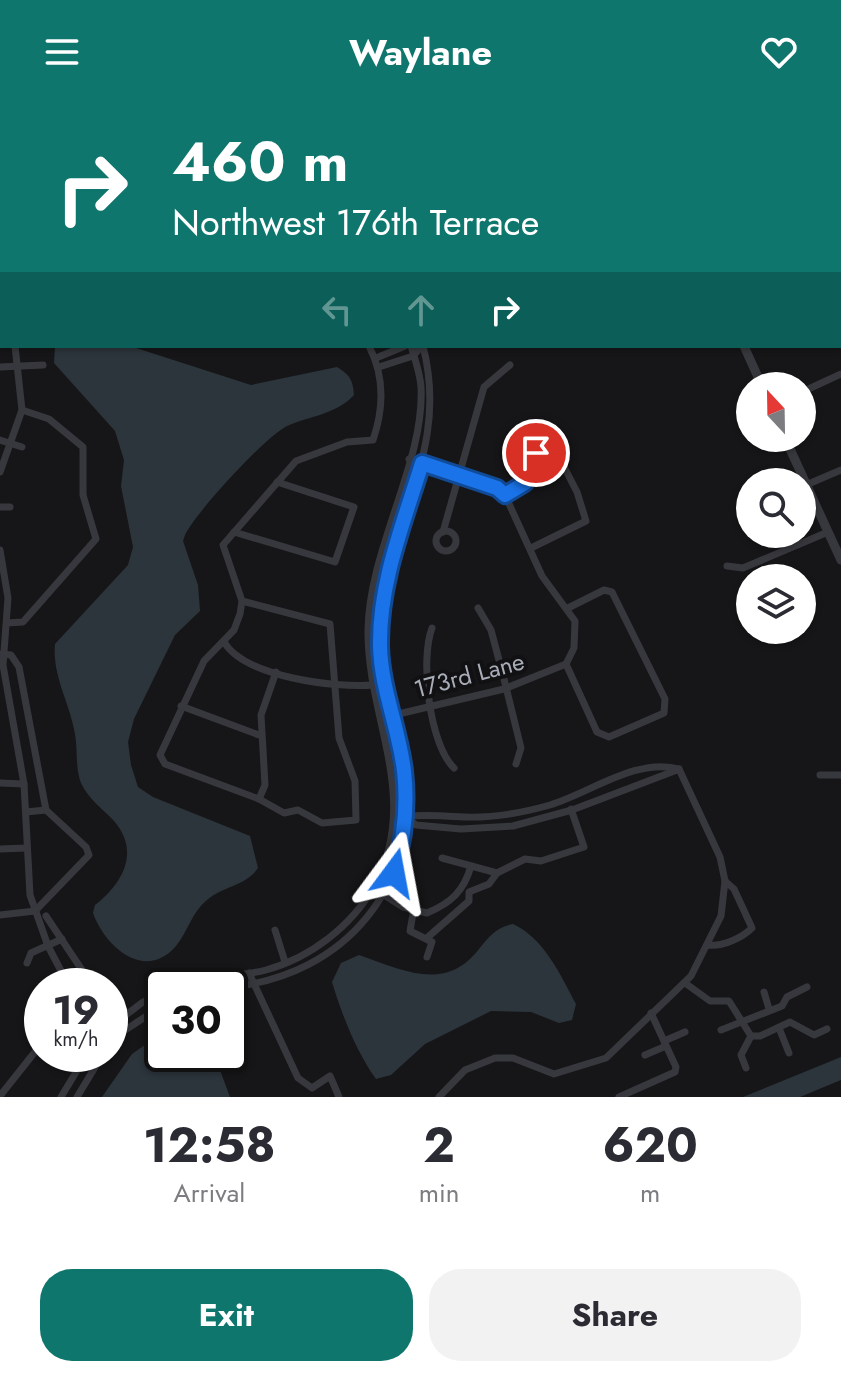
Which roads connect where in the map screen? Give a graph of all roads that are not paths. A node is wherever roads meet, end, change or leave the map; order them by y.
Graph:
1 (15, 348) edge
2 (370, 348) edge
3 (403, 348) edge
4 (409, 348) edge
5 (420, 348) edge
6 (423, 348) edge
7 (745, 348) edge
8 (413, 356) junction
9 (376, 358) junction
10 (18, 364) junction
11 (43, 365) dead end
12 (510, 365) dead end
13 (0, 367) edge
14 (379, 367) junction
15 (756, 372) edge
16 (841, 374) edge
17 (816, 386) edge
18 (22, 410) junction
19 (0, 440) edge
20 (11, 443) junction
21 (22, 447) dead end
22 (409, 459) junction
23 (422, 463) junction
24 (841, 470) edge
25 (0, 472) edge
26 (460, 475) junction
27 (816, 481) edge
28 (277, 482) junction
29 (505, 495) junction
30 (816, 506) edge
31 (0, 507) edge
32 (10, 507) dead end
33 (234, 532) junction
34 (443, 532) dead end
35 (828, 532) junction
36 (531, 548) junction
37 (0, 550) edge
38 (841, 560) edge
39 (727, 566) dead end
40 (4, 580) edge
41 (242, 601) junction
42 (478, 608) dead end
43 (568, 608) junction
44 (7, 623) junction
45 (432, 628) dead end
46 (224, 642) junction
47 (2, 654) edge
48 (566, 664) junction
49 (276, 672) junction
50 (383, 683) junction
51 (371, 685) junction
52 (333, 687) junction
53 (504, 689) junction
54 (181, 706) junction
55 (430, 707) junction
56 (392, 716) junction
57 (379, 717) junction
58 (0, 718) edge
59 (11, 718) junction
60 (259, 735) junction
61 (516, 764) dead end
62 (454, 768) dead end
63 (679, 769) junction
64 (820, 775) dead end
65 (841, 775) edge
66 (0, 783) edge
67 (24, 784) junction
68 (259, 799) junction
69 (568, 799) junction
70 (46, 810) junction
71 (572, 810) junction
72 (26, 812) junction
73 (395, 816) junction
74 (406, 817) junction
75 (27, 848) junction
76 (0, 849) edge
77 (442, 858) dead end
78 (471, 866) junction
79 (497, 873) junction
80 (725, 881) junction
81 (373, 888) junction
82 (466, 891) junction
83 (385, 894) junction
84 (414, 908) junction
85 (35, 911) junction
86 (0, 915) edge
87 (46, 916) dead end
88 (275, 930) dead end
89 (428, 937) junction
90 (62, 939) junction
91 (708, 945) junction
92 (48, 946) junction
93 (427, 957) dead end
94 (285, 962) junction
95 (27, 963) dead end
96 (60, 968) edge
97 (81, 968) edge
98 (249, 973) joint
99 (685, 983) junction
100 (248, 985) edge
101 (253, 985) junction
102 (807, 987) dead end
103 (764, 992) dead end
104 (144, 1001) edge
105 (782, 1006) junction
106 (769, 1009) junction
107 (651, 1013) junction
108 (128, 1016) edge
109 (741, 1020) junction
110 (790, 1022) junction
111 (779, 1028) junction
112 (827, 1029) dead end
113 (721, 1030) dead end
114 (685, 1032) dead end
115 (751, 1036) junction
116 (665, 1044) junction
117 (789, 1053) dead end
118 (645, 1055) dead end
119 (24, 1066) edge
120 (746, 1068) dead end
121 (76, 1072) edge
122 (92, 1072) edge
123 (443, 1095) edge
124 (0, 1096) edge
125 (61, 1097) edge
126 (77, 1097) edge
127 (339, 1097) edge
128 (619, 1097) edge

1 - 10 street
2 - 9 street
3 - 9 street
4 - 8 street
5 - 8 street
6 - 23 street
7 - 15 street
8 - 14 street
8 - 22 street
9 - 14 street
10 - 11 street
10 - 13 street
10 - 18 street
12 - 26 street
14 - 28 street
16 - 17 street
18 - 20 street
18 - 44 street
19 - 20 street
20 - 21 street
20 - 25 street
22 - 23 street
22 - 51 street
23 - 26 street
23 - 50 street
24 - 27 street
26 - 29 street
26 - 34 street
28 - 33 street
28 - 33 street
29 - 36 street
29 - 36 street
30 - 35 street
31 - 32 street
33 - 41 street
35 - 38 street
35 - 39 street
36 - 43 street
37 - 40 street
40 - 44 street
41 - 46 street
41 - 52 street
42 - 53 street
43 - 48 street
43 - 48 street
44 - 47 street
45 - 55 street
46 - 49 street
46 - 54 street
47 - 59 street
47 - 70 street
48 - 53 street, 173rd Lane
49 - 52 street
49 - 60 street
50 - 51 street
50 - 56 street
51 - 52 street
51 - 57 street
52 - 68 street
53 - 55 street, 173rd Lane
53 - 61 street
54 - 60 street
54 - 68 street
55 - 56 street, 173rd Lane
55 - 62 street
56 - 57 street, 173rd Lane
56 - 74 street
57 - 73 street
58 - 59 street
59 - 67 street
60 - 68 street
63 - 69 street
63 - 71 street
63 - 80 street
64 - 65 street
66 - 67 street
67 - 72 street
69 - 71 street
69 - 74 street
70 - 72 street
70 - 85 street
71 - 74 street
71 - 79 street
72 - 75 street
73 - 74 street
73 - 81 street
74 - 83 street
75 - 76 street
75 - 85 street
77 - 78 street
78 - 79 street
78 - 82 street
79 - 82 street
80 - 91 street
80 - 91 street
81 - 83 street
81 - 94 street
82 - 84 street
82 - 89 street
83 - 84 street
83 - 101 street
84 - 89 street
85 - 86 street
85 - 92 street
87 - 90 street
88 - 94 street
89 - 93 street
90 - 92 street
90 - 97 street
91 - 99 street
92 - 95 street
92 - 96 street
94 - 98 street
98 - 101 street
99 - 107 street
99 - 109 street
100 - 101 street
101 - 127 street
102 - 105 street
103 - 106 street
104 - 108 street
105 - 106 street
105 - 110 street
106 - 109 street
107 - 116 street
107 - 123 street
109 - 113 street
109 - 115 street
110 - 111 street
110 - 112 street
111 - 115 street
111 - 117 street
114 - 116 street
115 - 120 street
116 - 118 street
116 - 128 street
119 - 124 street
121 - 125 street
122 - 126 street

